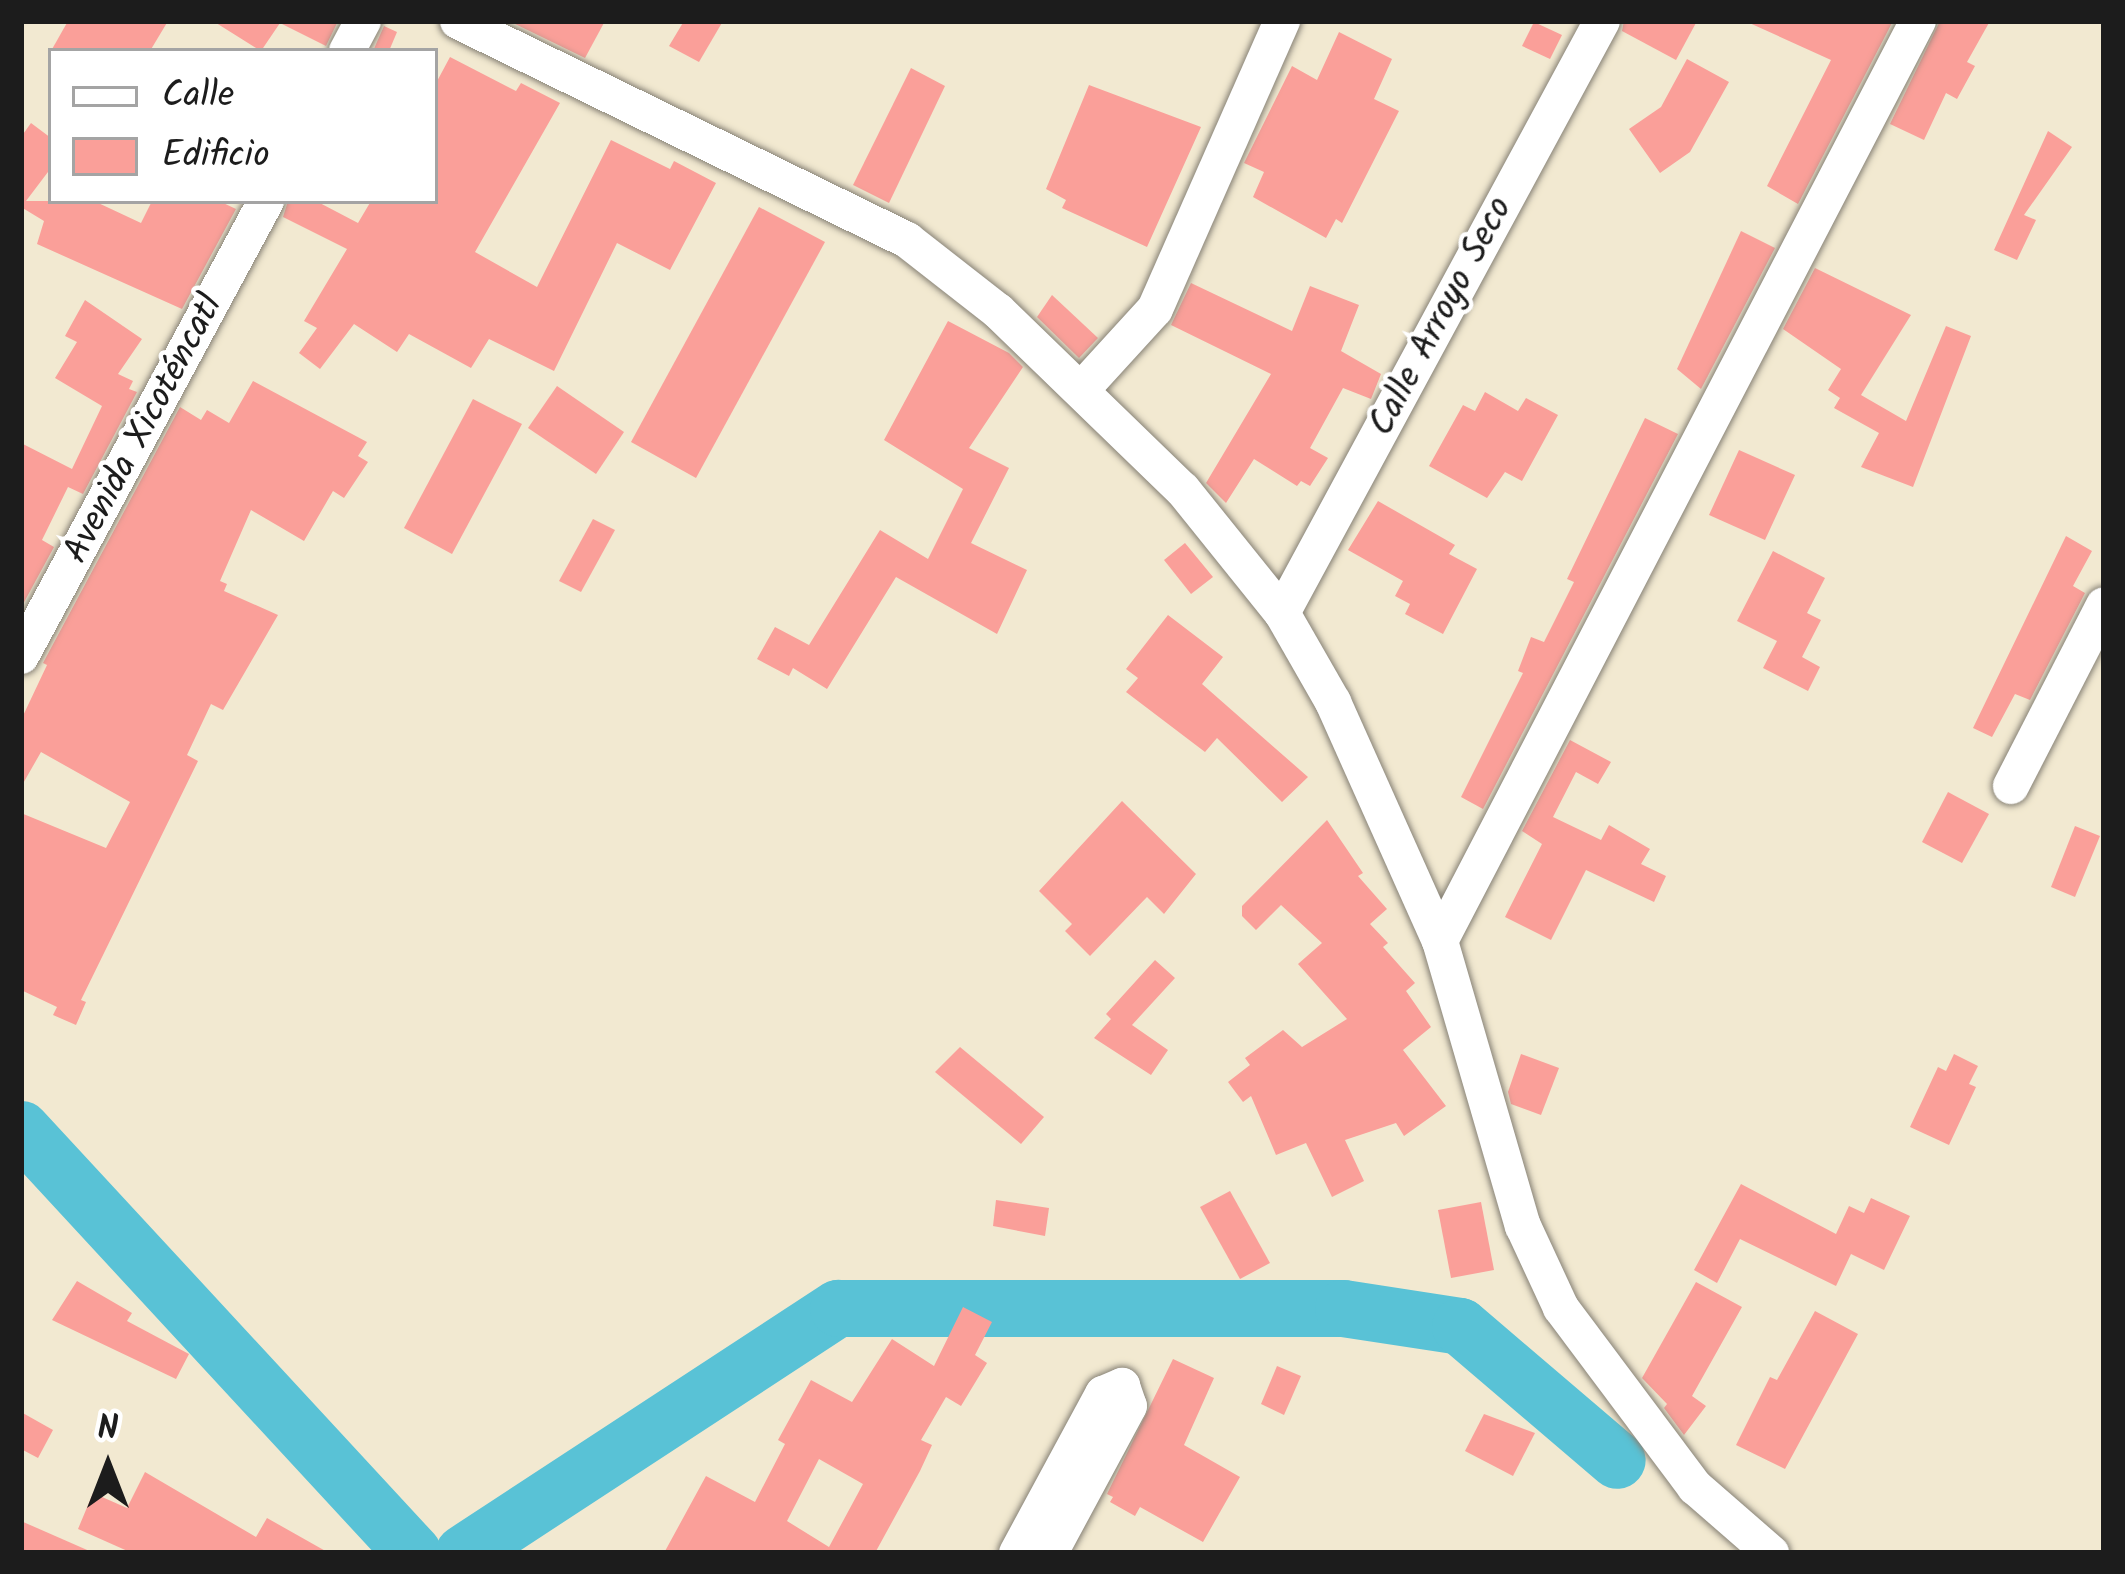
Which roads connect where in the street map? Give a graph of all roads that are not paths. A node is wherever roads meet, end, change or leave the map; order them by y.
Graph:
1 (363, 21) edge
2 (458, 21) edge
3 (1282, 21) edge
4 (1602, 21) edge
5 (1918, 21) edge
6 (349, 48) edge
7 (264, 204) edge
8 (1082, 389) junction
9 (2104, 605) edge
10 (1282, 613) junction
11 (21, 656) edge
12 (2012, 785) dead end
13 (1440, 941) junction
14 (1017, 1553) edge
15 (1050, 1553) edge
16 (1771, 1553) edge

1 - 6 street
2 - 8 street
3 - 8 street
4 - 10 street, Calle Arroyo Seco
5 - 13 street
7 - 11 street, Avenida Xicoténcatl
8 - 10 street
9 - 12 street
10 - 13 street
13 - 16 street
14 - 15 street

